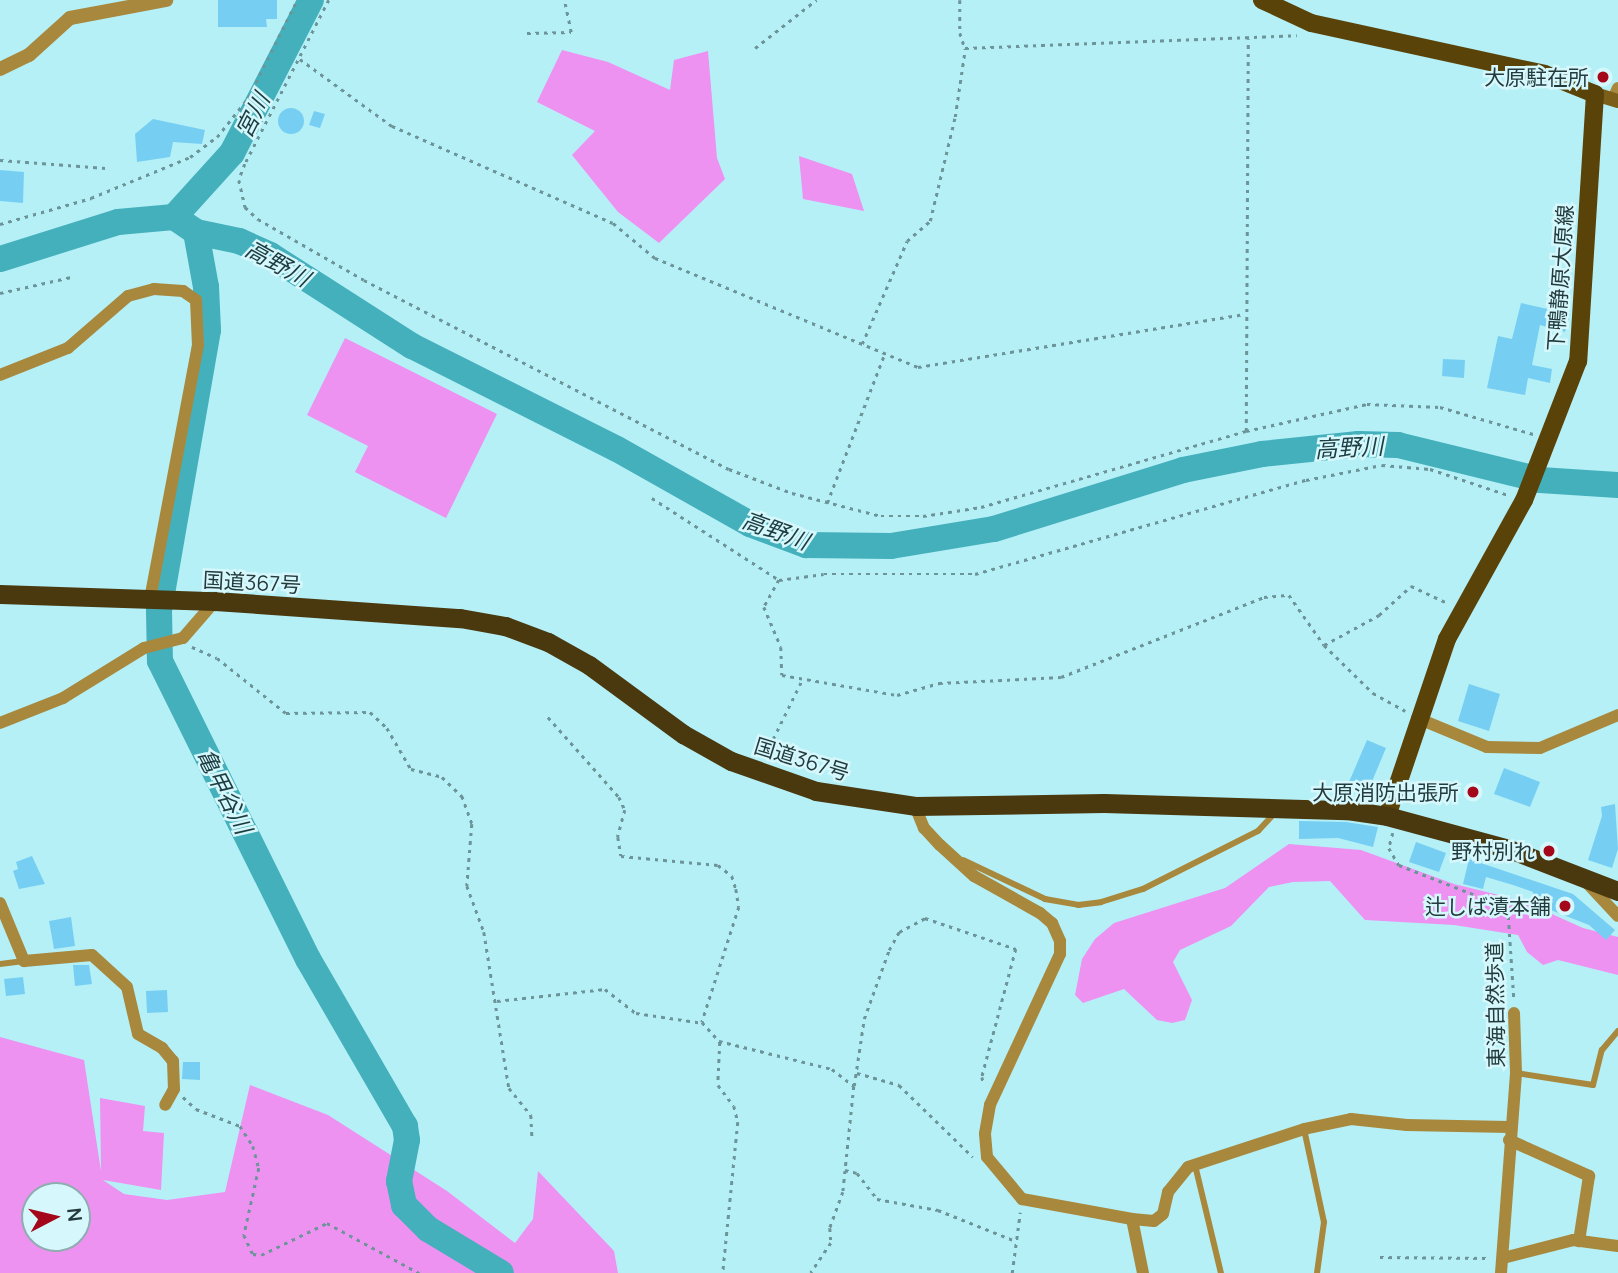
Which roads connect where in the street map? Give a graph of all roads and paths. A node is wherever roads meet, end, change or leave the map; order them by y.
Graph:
1 (166, 0) edge
2 (297, 0) edge
3 (329, 0) edge
4 (564, 0) edge
5 (816, 0) edge
6 (960, 0) edge
7 (1262, 0) edge
8 (1311, 23) junction
9 (527, 33) dead end
10 (1248, 39) junction
11 (755, 48) dead end
12 (965, 48) junction
13 (299, 59) junction
14 (0, 69) edge
15 (1611, 95) edge
16 (0, 160) edge
17 (106, 168) dead end
18 (0, 224) edge
19 (71, 277) dead end
20 (0, 293) edge
21 (1245, 314) junction
22 (862, 344) junction
23 (885, 353) junction
24 (0, 375) edge
25 (1245, 431) junction
26 (1548, 441) junction
27 (1526, 497) junction
28 (652, 498) dead end
29 (827, 503) junction
30 (779, 580) junction
31 (0, 594) edge
32 (150, 600) junction
33 (215, 601) junction
34 (1463, 611) junction
35 (166, 643) junction
36 (1324, 645) junction
37 (802, 679) junction
38 (1396, 708) dead end
39 (1618, 715) edge
40 (548, 717) dead end
41 (1418, 718) junction
42 (0, 723) edge
43 (768, 774) junction
44 (915, 806) junction
45 (1282, 806) junction
46 (1387, 816) junction
47 (950, 854) junction
48 (1579, 874) junction
49 (1618, 891) edge
50 (0, 903) edge
51 (1618, 916) edge
52 (24, 961) junction
53 (0, 964) edge
54 (496, 1002) junction
55 (1514, 1013) joint
56 (702, 1023) junction
57 (1618, 1031) edge
58 (720, 1042) junction
59 (857, 1073) junction
60 (1516, 1073) junction
61 (854, 1086) junction
62 (174, 1089) junction
63 (165, 1105) dead end
64 (990, 1105) junction
65 (1304, 1129) junction
66 (1509, 1133) junction
67 (532, 1137) dead end
68 (986, 1157) junction
69 (1195, 1165) junction
70 (845, 1170) junction
71 (1022, 1199) junction
72 (1132, 1219) junction
73 (1016, 1241) junction
74 (1579, 1241) junction
75 (1618, 1246) edge
76 (1380, 1257) dead end
77 (1503, 1258) junction
78 (419, 1273) edge
79 (723, 1273) edge
80 (811, 1273) edge
81 (1012, 1273) edge
82 (1143, 1273) edge
83 (1220, 1273) edge
84 (1317, 1273) edge
85 (1501, 1273) edge

1 - 14 street
2 - 18 path
3 - 13 path
4 - 9 path
5 - 11 path
6 - 12 path
7 - 8 main road, 下鴨静原大原線
8 - 10 path
8 - 15 main road, 下鴨静原大原線
10 - 12 path
10 - 21 path
12 - 22 path
13 - 22 path
13 - 29 path
15 - 26 main road, 下鴨静原大原線
16 - 17 path
19 - 20 path
21 - 23 path
21 - 25 path
22 - 23 path
23 - 29 path
24 - 32 street
25 - 26 path
25 - 29 path
26 - 27 main road, 下鴨静原大原線
27 - 30 path
27 - 34 main road, 下鴨静原大原線
28 - 30 path
30 - 37 path
31 - 32 highway, 国道367号
32 - 33 highway, 国道367号
33 - 35 street
33 - 43 highway, 国道367号
34 - 36 path
34 - 41 main road, 下鴨静原大原線
35 - 42 street
35 - 54 path
36 - 37 path
36 - 38 path
37 - 43 path
39 - 41 street
40 - 56 path
41 - 46 main road, 下鴨静原大原線
43 - 44 highway, 国道367号
44 - 45 highway, 国道367号
44 - 47 street
45 - 46 highway, 国道367号
45 - 47 lane
46 - 48 highway, 国道367号
46 - 55 path, 東海自然歩道
47 - 64 street
48 - 49 highway, 国道367号
48 - 51 street
50 - 52 street
52 - 53 lane
52 - 62 street
54 - 56 path
54 - 67 path
55 - 60 street, 東海自然歩道
56 - 58 path
57 - 60 lane
58 - 61 path
58 - 79 path
59 - 61 path
59 - 64 path
59 - 68 path
60 - 66 street, 東海自然歩道
61 - 70 path
62 - 63 street
62 - 78 path
64 - 68 street
65 - 66 street
65 - 69 street
65 - 84 lane
66 - 74 street
66 - 77 street, 東海自然歩道
68 - 71 street
69 - 72 street
69 - 83 lane
70 - 73 path
70 - 80 path
71 - 72 street
71 - 73 path
72 - 82 street
73 - 81 path
74 - 75 street
74 - 77 street
76 - 77 path
77 - 85 street, 東海自然歩道

